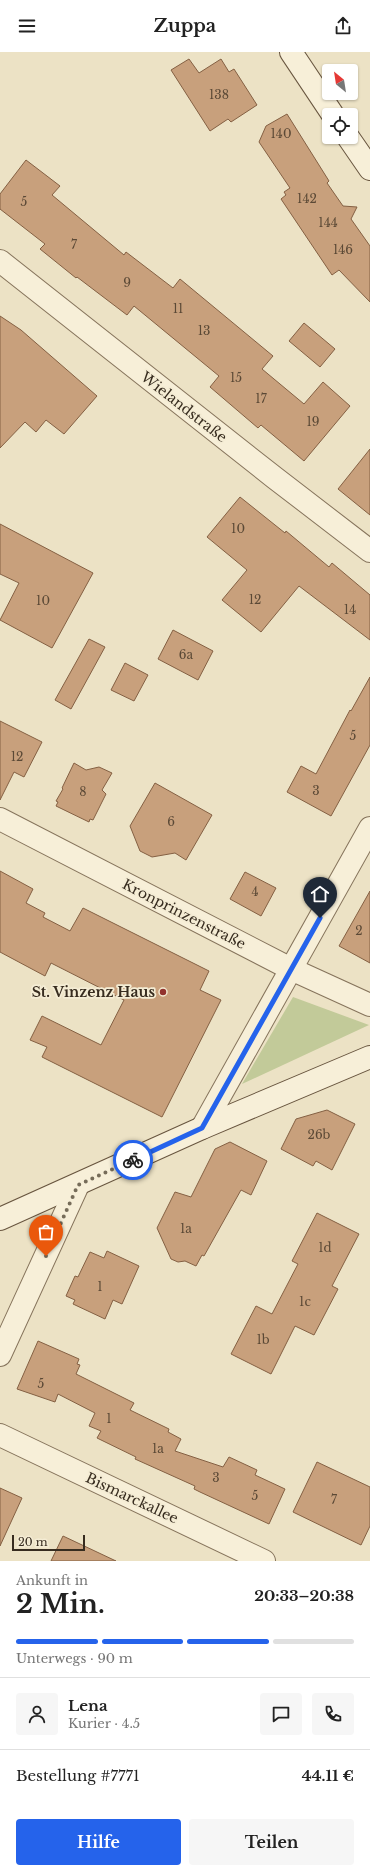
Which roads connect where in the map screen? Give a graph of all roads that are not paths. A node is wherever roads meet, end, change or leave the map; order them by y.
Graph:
1 (291, 52) edge
2 (328, 108) edge
3 (353, 144) edge
4 (370, 169) edge
5 (0, 261) edge
6 (370, 551) edge
7 (0, 819) edge
8 (370, 828) edge
9 (292, 969) junction
10 (370, 1005) edge
11 (370, 1057) edge
12 (202, 1128) junction
13 (78, 1185) junction
14 (0, 1219) edge
15 (0, 1354) edge
16 (0, 1435) edge
17 (264, 1561) edge

1 - 2 street
3 - 4 street
5 - 6 street, Wielandstraße
7 - 9 street, Kronprinzenstraße
8 - 9 street
9 - 10 street, Kronprinzenstraße
9 - 12 street
11 - 12 street
12 - 13 street
13 - 14 street
13 - 15 street
16 - 17 street, Bismarckallee

